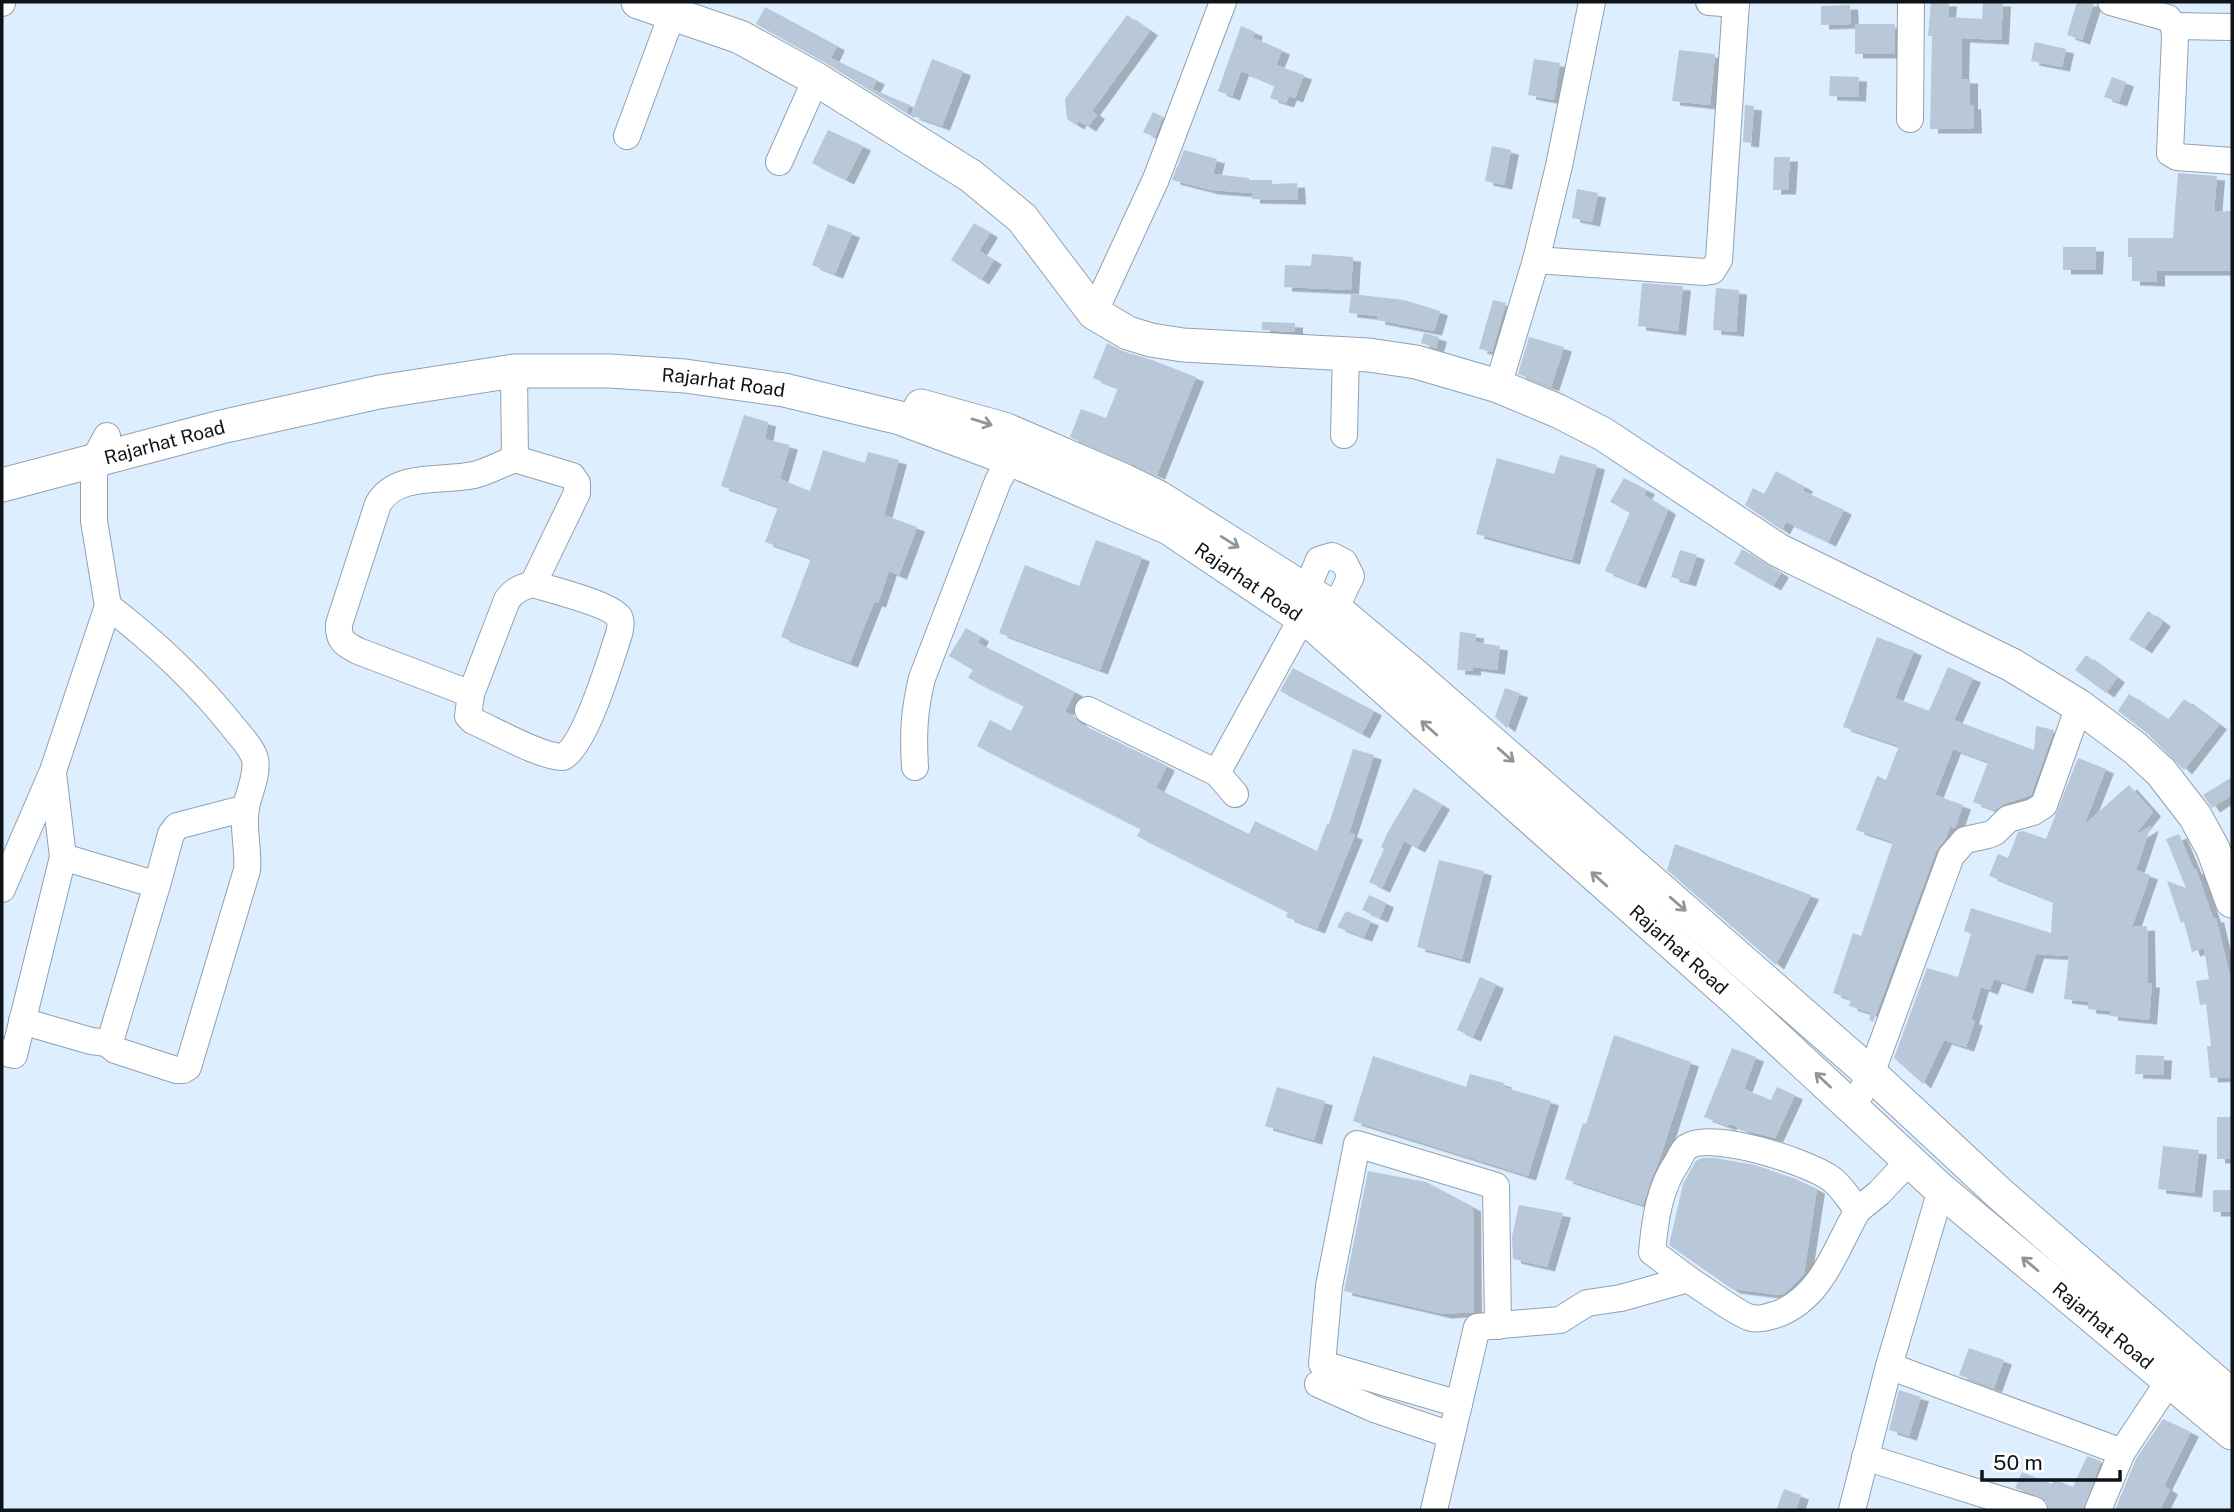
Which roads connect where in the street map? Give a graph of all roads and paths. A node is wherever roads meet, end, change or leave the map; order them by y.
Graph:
1 (638, 2) edge
2 (1223, 2) edge
3 (1592, 2) edge
4 (1709, 2) edge
5 (1911, 2) edge
6 (2111, 2) edge
7 (1736, 3) edge
8 (673, 12) junction
9 (705, 12) edge
10 (2174, 26) junction
11 (2232, 27) edge
12 (816, 79) junction
13 (1909, 119) dead end
14 (627, 135) dead end
15 (779, 162) dead end
16 (2232, 162) edge
17 (1536, 260) junction
18 (1094, 313) junction
19 (1346, 353) junction
20 (514, 371) junction
21 (1498, 386) junction
22 (1344, 435) dead end
23 (101, 448) junction
24 (1010, 458) junction
25 (515, 459) junction
26 (2, 463) edge
27 (2, 485) edge
28 (533, 584) junction
29 (108, 606) junction
30 (1311, 611) junction
31 (471, 694) junction
32 (2079, 706) junction
33 (1088, 710) dead end
34 (915, 767) dead end
35 (53, 771) junction
36 (1217, 773) junction
37 (1235, 794) dead end
38 (246, 808) junction
39 (64, 857) junction
40 (157, 885) junction
41 (2, 889) edge
42 (2232, 901) edge
43 (23, 1021) junction
44 (107, 1043) junction
45 (2, 1052) edge
46 (1871, 1074) junction
47 (1853, 1107) junction
48 (1909, 1161) junction
49 (1941, 1190) junction
50 (1858, 1210) junction
51 (1688, 1279) junction
52 (1498, 1326) junction
53 (1889, 1366) junction
54 (2177, 1368) junction
55 (1318, 1384) dead end
56 (2232, 1396) edge
57 (1459, 1404) junction
58 (2232, 1433) edge
59 (1451, 1435) junction
60 (2122, 1452) junction
61 (1865, 1457) junction
62 (1434, 1510) edge
63 (1852, 1510) edge
64 (2034, 1510) edge
65 (2098, 1510) edge

1 - 8 main road
2 - 18 street
3 - 17 street
4 - 7 street
5 - 13 street
6 - 10 street
7 - 17 street
8 - 9 main road
8 - 14 street
9 - 12 main road
10 - 11 street
10 - 16 street
12 - 15 street
12 - 18 main road
17 - 21 street
18 - 19 main road
19 - 21 main road
19 - 22 street
20 - 23 main road, Rajarhat Road
20 - 24 main road, Rajarhat Road
20 - 25 street
21 - 32 main road
23 - 26 main road
23 - 27 main road, Rajarhat Road
23 - 29 street
23 -> 30 main road
24 - 30 main road, Rajarhat Road
24 - 34 street
25 - 28 street
25 - 31 street
28 - 31 street
28 - 31 street
29 - 35 street
29 - 38 street
30 - 36 street
30 -> 46 main road
47 -> 30 main road, Rajarhat Road
32 - 42 main road
32 - 46 street
33 - 36 street
35 - 39 street
35 - 41 street
36 - 37 street
38 - 40 street
38 - 44 street
39 - 40 street
39 - 43 street
40 - 44 street
43 - 44 street
43 - 45 street
46 - 47 street
46 - 54 main road
47 - 48 main road, Rajarhat Road
48 - 49 main road, Rajarhat Road
48 - 50 street
49 - 53 street
54 -> 49 main road, Rajarhat Road
50 - 51 street
50 - 51 street
51 - 52 street
52 - 57 street
52 - 57 street
53 - 60 street
53 - 61 street
54 - 56 main road
54 - 58 main road, Rajarhat Road
54 - 60 street
55 - 59 street
57 - 59 street
59 - 62 street
60 - 65 street
61 - 63 street
61 - 64 street

